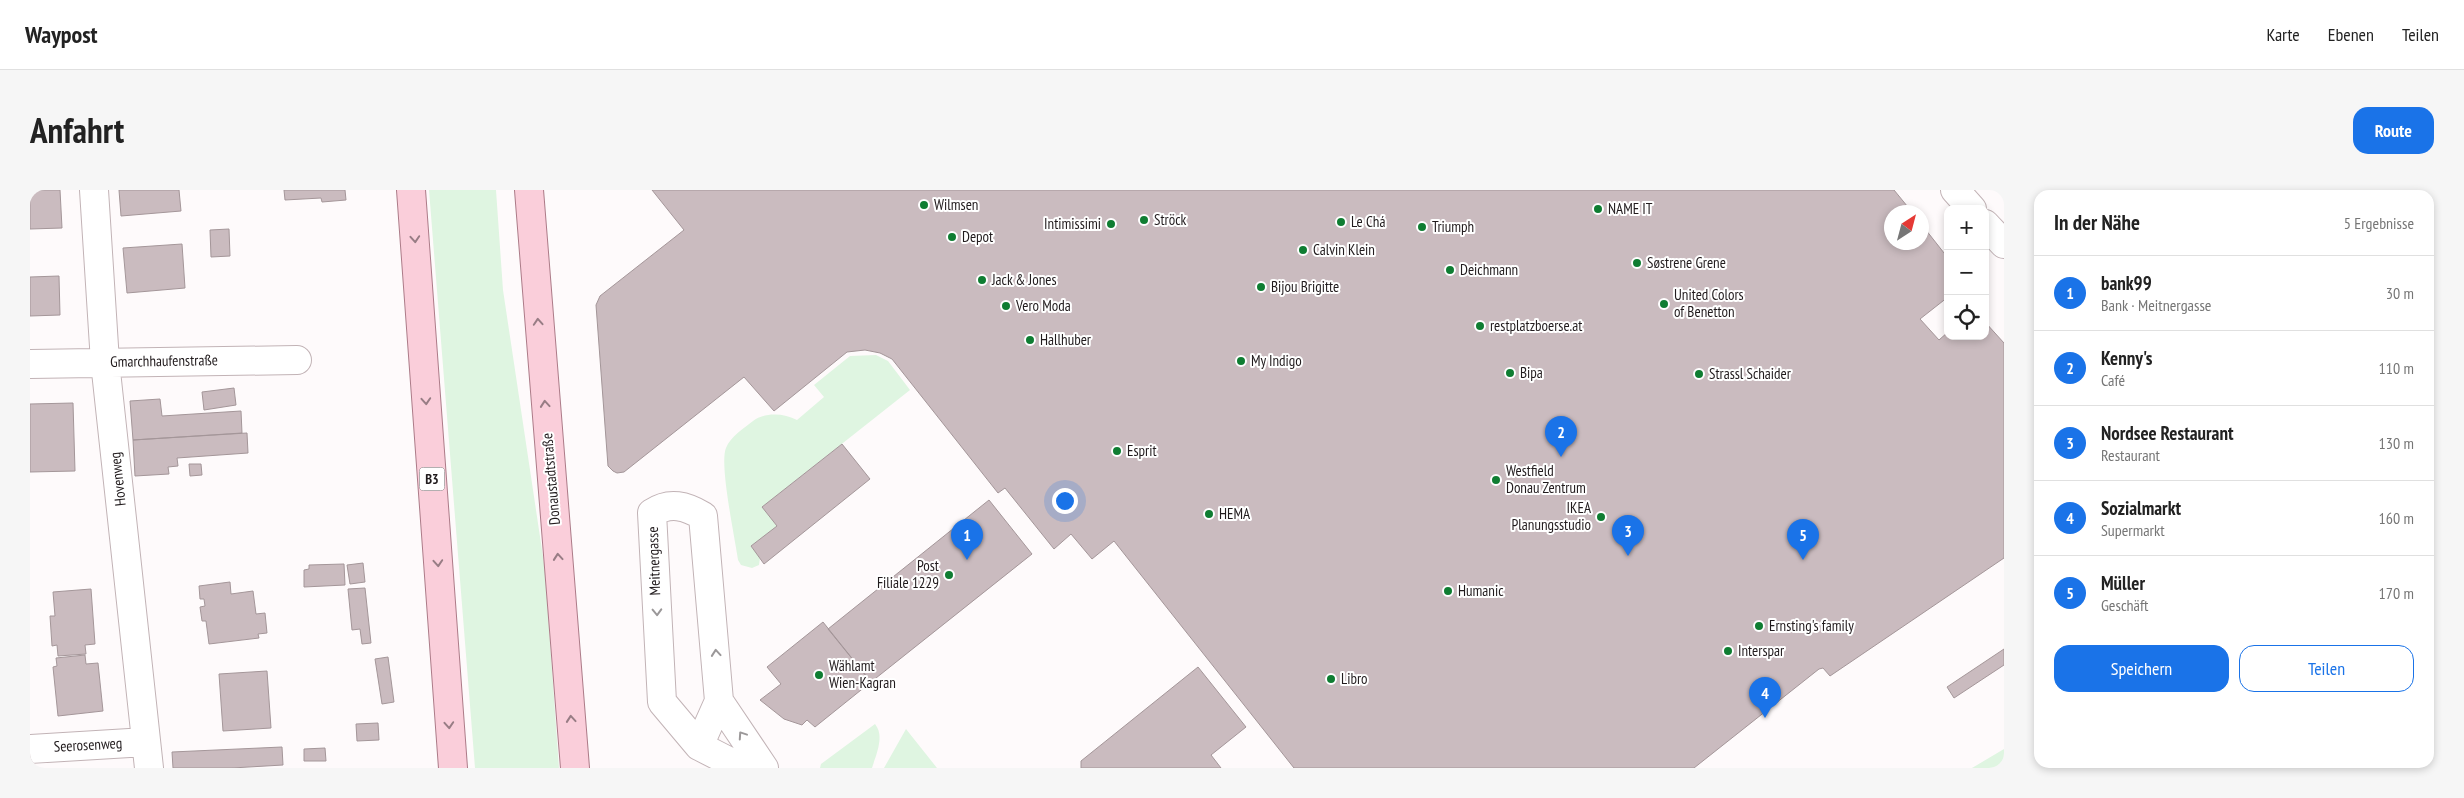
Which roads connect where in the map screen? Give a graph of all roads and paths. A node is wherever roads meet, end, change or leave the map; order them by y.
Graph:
1 (94, 190) edge
2 (412, 190) edge
3 (528, 190) edge
4 (1955, 190) edge
5 (1968, 205) edge
6 (1989, 228) edge
7 (2004, 244) edge
8 (297, 360) dead end
9 (105, 362) junction
10 (30, 364) edge
11 (720, 701) junction
12 (699, 746) junction
13 (30, 749) edge
14 (148, 755) edge
15 (452, 768) edge
16 (575, 768) edge
17 (742, 768) edge
18 (764, 768) edge

1 - 9 street, Hovenweg
2 -> 15 main road, B3
16 -> 3 main road, Donaustadtstraße
4 - 5 street
6 - 7 street
8 - 9 street, Gmarchhaufenstraße
9 - 10 street, Gmarchhaufenstraße
9 - 14 street, Hovenweg
11 - 12 street
11 -> 12 street, Meitnergasse
18 -> 11 street, Meitnergasse
12 - 17 street, Meitnergasse
13 - 14 street, Seerosenweg

